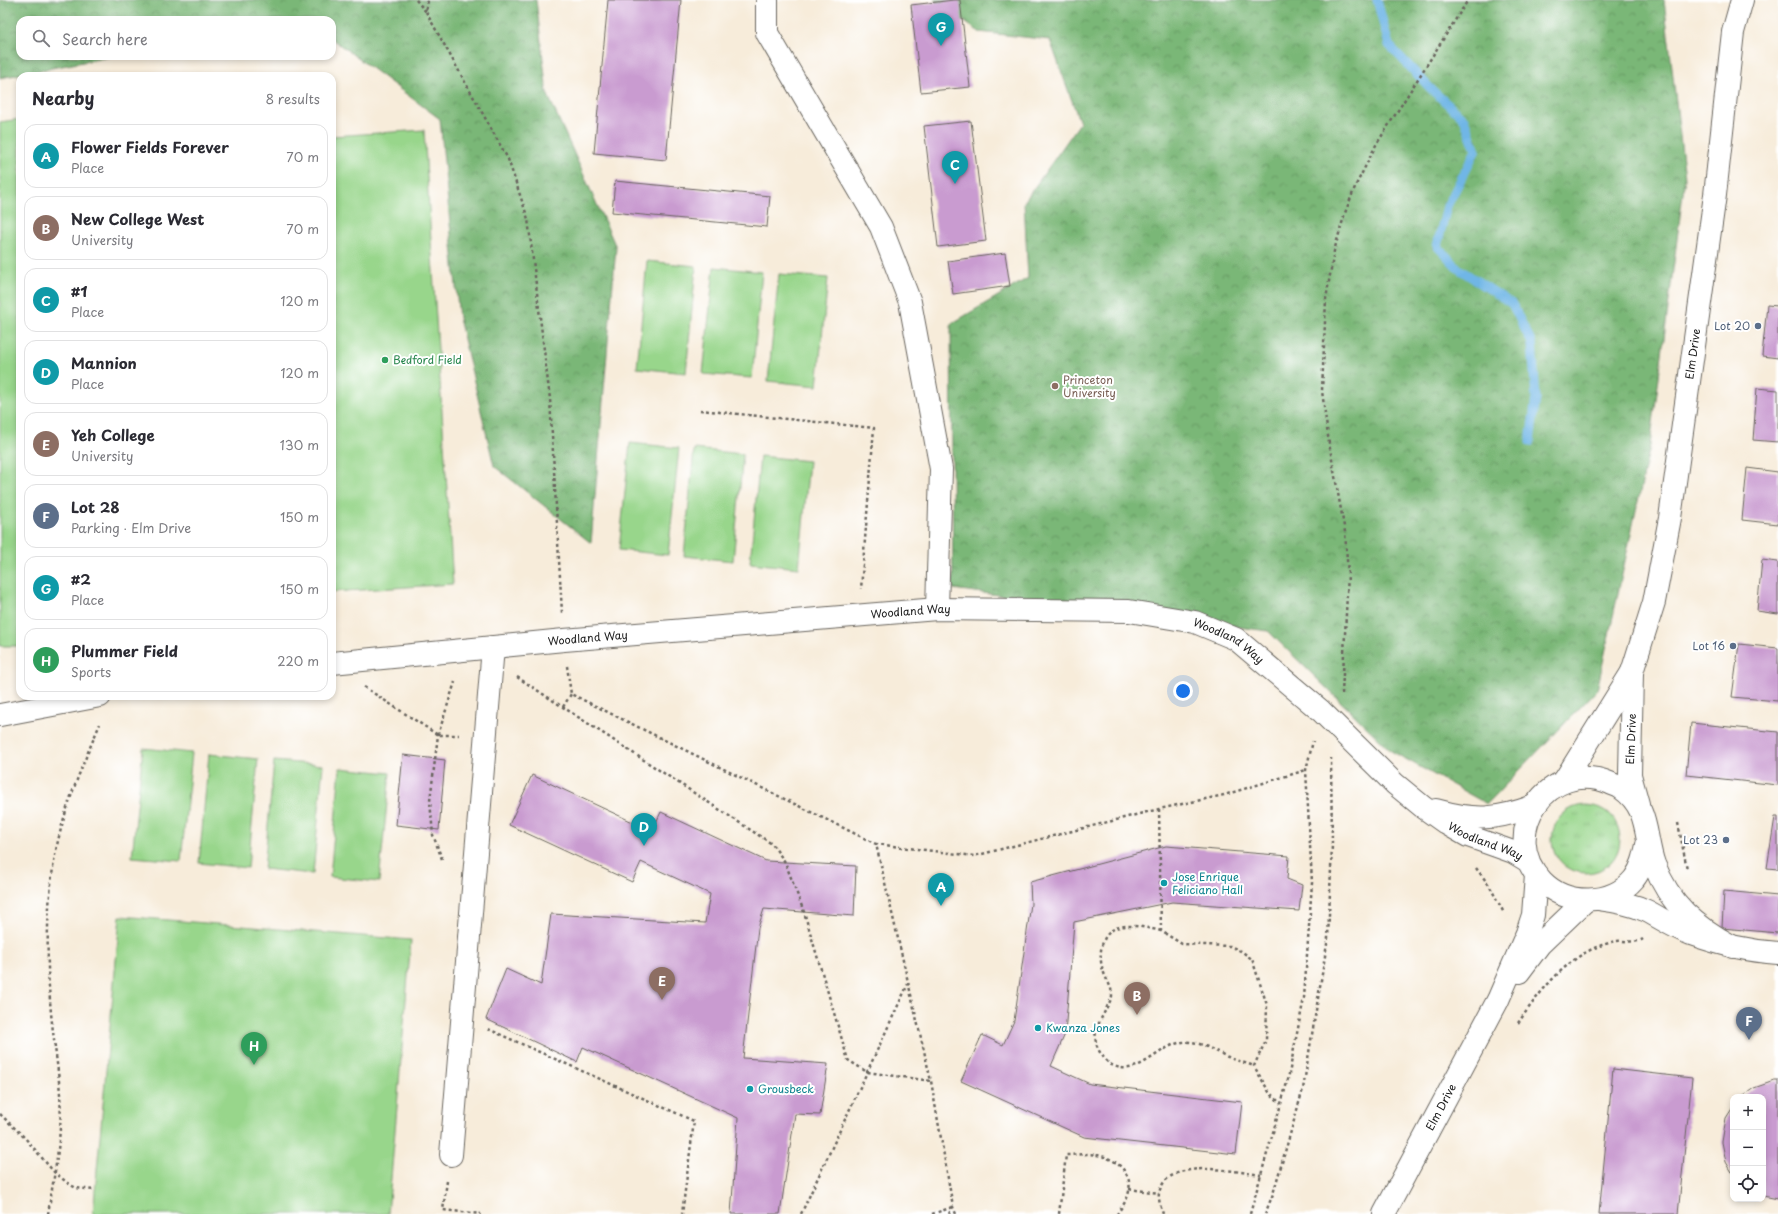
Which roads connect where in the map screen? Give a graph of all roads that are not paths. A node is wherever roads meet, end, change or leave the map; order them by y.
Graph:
1 (767, 0) edge
2 (1727, 0) edge
3 (1742, 0) edge
4 (1733, 32) junction
5 (937, 609) junction
6 (492, 654) junction
7 (336, 663) edge
8 (1632, 672) junction
9 (79, 700) edge
10 (0, 715) edge
11 (1564, 781) junction
12 (1424, 806) junction
13 (1534, 806) junction
14 (1638, 806) junction
15 (1648, 840) junction
16 (1532, 868) junction
17 (1593, 899) junction
18 (1733, 946) junction
19 (1778, 953) edge
20 (1498, 1000) junction
21 (451, 1155) road end
22 (1384, 1214) edge

1 - 5 street
2 - 4 street, Elm Drive
3 - 4 street, Elm Drive
4 - 8 street, Elm Drive
5 - 6 street, Woodland Way
5 - 12 street, Woodland Way
6 - 7 street, Woodland Way
6 - 21 street
8 - 11 street, Elm Drive
8 - 14 street, Elm Drive
9 - 10 street
11 - 13 street
11 - 14 street
12 - 13 street, Woodland Way
12 - 16 street, Woodland Way
13 - 16 street
14 - 15 street
15 - 17 street
15 - 18 street
16 - 17 street
16 - 20 street, Elm Drive
17 - 18 street
17 - 20 street, Elm Drive
18 - 19 street
20 - 22 street, Elm Drive

